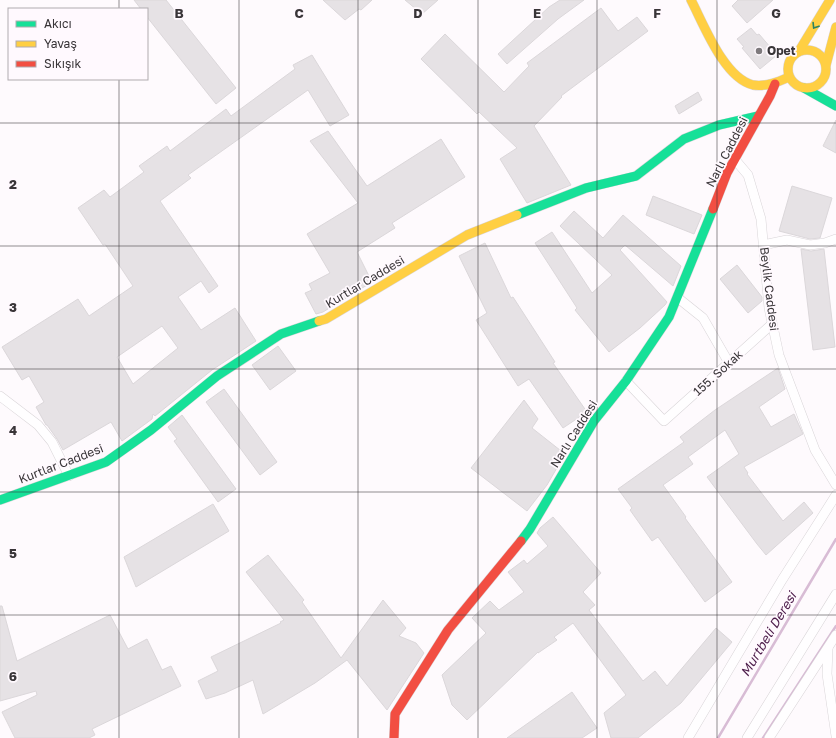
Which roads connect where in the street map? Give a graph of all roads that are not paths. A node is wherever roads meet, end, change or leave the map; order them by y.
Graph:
1 (691, 0) edge
2 (830, 0) edge
3 (836, 27) edge
4 (799, 51) junction
5 (826, 68) junction
6 (790, 77) junction
7 (836, 81) edge
8 (775, 84) junction
9 (804, 88) junction
10 (836, 106) edge
11 (758, 116) junction
12 (734, 162) junction
13 (836, 239) edge
14 (763, 245) junction
15 (678, 298) junction
16 (772, 324) junction
17 (729, 363) junction
18 (626, 381) junction
19 (0, 396) edge
20 (69, 476) junction
21 (836, 485) edge
22 (836, 495) edge
23 (0, 500) edge
24 (836, 594) edge
25 (836, 635) edge
26 (828, 648) junction
27 (836, 736) edge
28 (394, 738) edge
29 (688, 738) edge
30 (747, 738) edge
31 (769, 738) edge

1 - 8 street
2 -> 4 street
3 - 5 street
4 - 5 street
4 - 6 street
5 - 7 street
5 - 9 street
6 - 8 street
6 - 9 street
8 - 11 street, Narlı Caddesi
9 - 10 street
11 - 12 street, Narlı Caddesi
11 - 20 street, Kurtlar Caddesi
12 - 14 street, Beylik Caddesi
12 - 15 street, Narlı Caddesi
13 - 14 street
14 - 16 street, Beylik Caddesi
15 - 17 street
15 - 18 street, Narlı Caddesi
16 - 17 street, 155. Sokak
16 - 21 street, Beylik Caddesi
17 - 18 street, 155. Sokak
18 - 28 street, Narlı Caddesi
19 - 20 street
20 - 23 street, Kurtlar Caddesi
22 - 29 street
24 - 30 street
25 - 26 street
26 - 27 street
26 - 31 street

